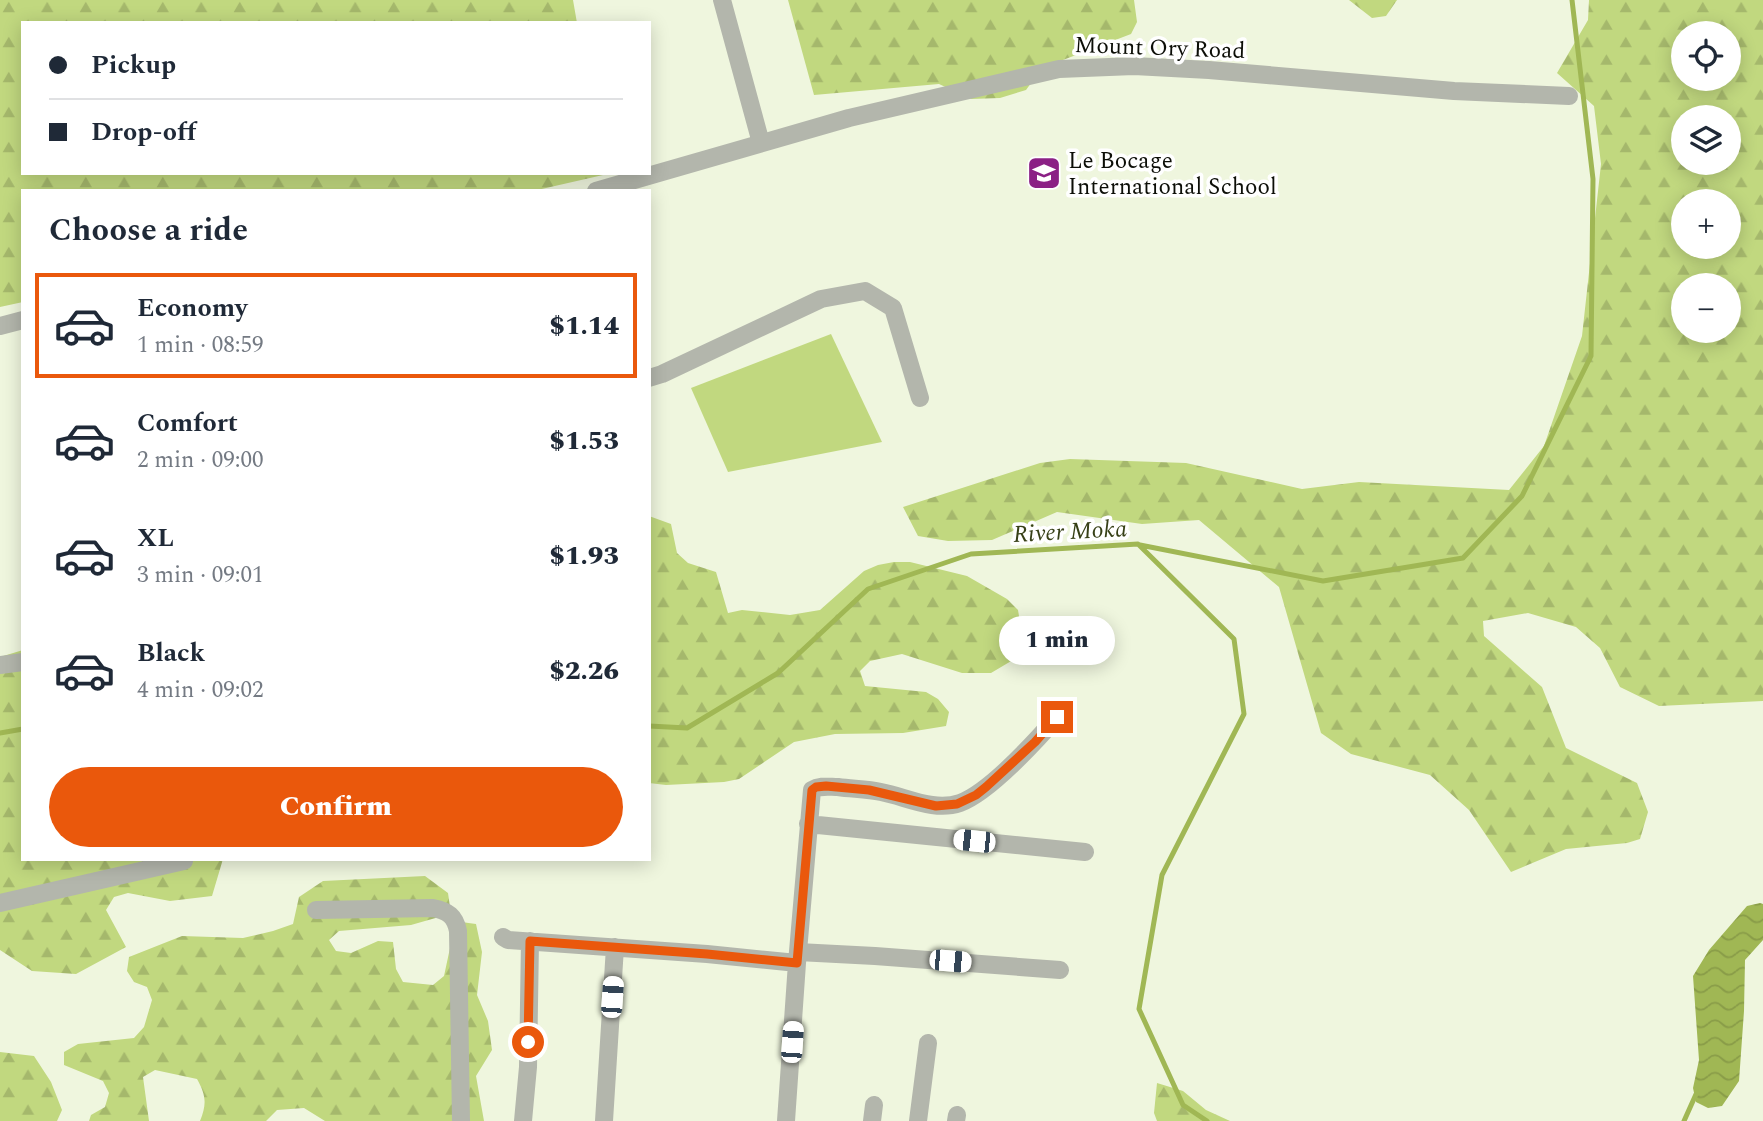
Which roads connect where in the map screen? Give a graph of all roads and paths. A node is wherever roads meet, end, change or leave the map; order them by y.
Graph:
1 (722, 0) edge
2 (1569, 96) dead end
3 (761, 143) junction
4 (651, 175) edge
5 (651, 175) edge
6 (603, 189) edge
7 (21, 321) edge
8 (0, 326) edge
9 (651, 377) edge
10 (920, 398) dead end
11 (21, 662) edge
12 (0, 665) edge
13 (1057, 717) dead end
14 (808, 824) junction
15 (1085, 852) dead end
16 (184, 861) dead end
17 (0, 903) edge
18 (316, 910) dead end
19 (503, 937) dead end
20 (530, 941) junction
21 (615, 947) junction
22 (797, 958) junction
23 (1060, 970) dead end
24 (928, 1043) dead end
25 (461, 1121) edge
26 (523, 1121) edge
27 (604, 1121) edge
28 (786, 1121) edge
29 (918, 1121) edge

1 - 3 street
2 - 3 street, Mount Ory Road
3 - 5 street, Mount Ory Road
4 - 6 street, Mount Ory Road
7 - 8 street
9 - 10 street
11 - 12 street
13 - 14 street
14 - 15 street
14 - 22 street
16 - 17 street
18 - 25 street
19 - 20 street
20 - 21 street
20 - 26 street
21 - 22 street
21 - 27 street
22 - 23 street
22 - 28 street
24 - 29 street

